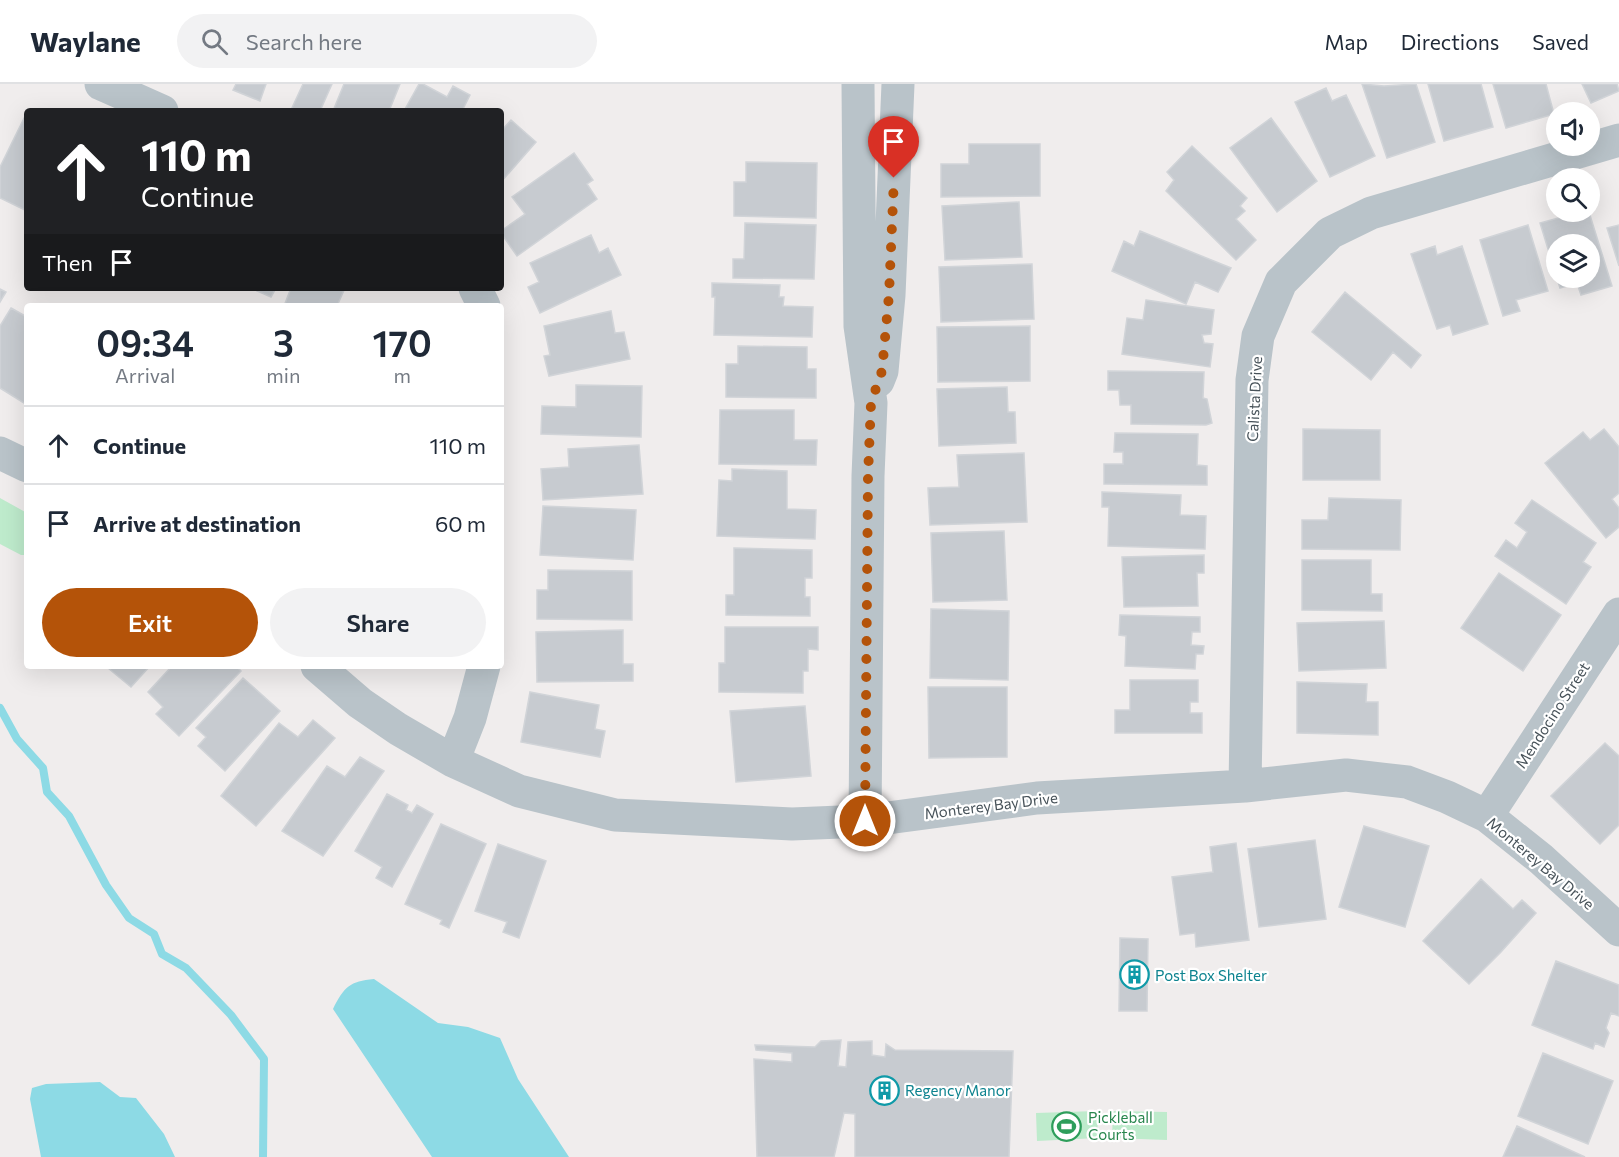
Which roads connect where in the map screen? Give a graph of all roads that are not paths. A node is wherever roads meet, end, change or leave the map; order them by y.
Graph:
1 (101, 84) edge
2 (858, 84) edge
3 (898, 84) edge
4 (155, 108) edge
5 (1619, 140) edge
6 (871, 403) junction
7 (0, 453) edge
8 (24, 465) edge
9 (1619, 614) edge
10 (321, 669) edge
11 (483, 669) edge
12 (453, 761) junction
13 (1245, 786) junction
14 (1487, 816) junction
15 (865, 821) junction
16 (1619, 930) edge

1 - 4 street
2 - 6 street
3 - 6 street
5 - 13 street, Calista Drive
6 - 15 street
7 - 8 street
9 - 14 street, Mendocino Street
10 - 12 street, Monterey Bay Drive
11 - 12 street
12 - 15 street, Monterey Bay Drive
13 - 14 street, Monterey Bay Drive
13 - 15 street, Monterey Bay Drive
14 - 16 street, Monterey Bay Drive

